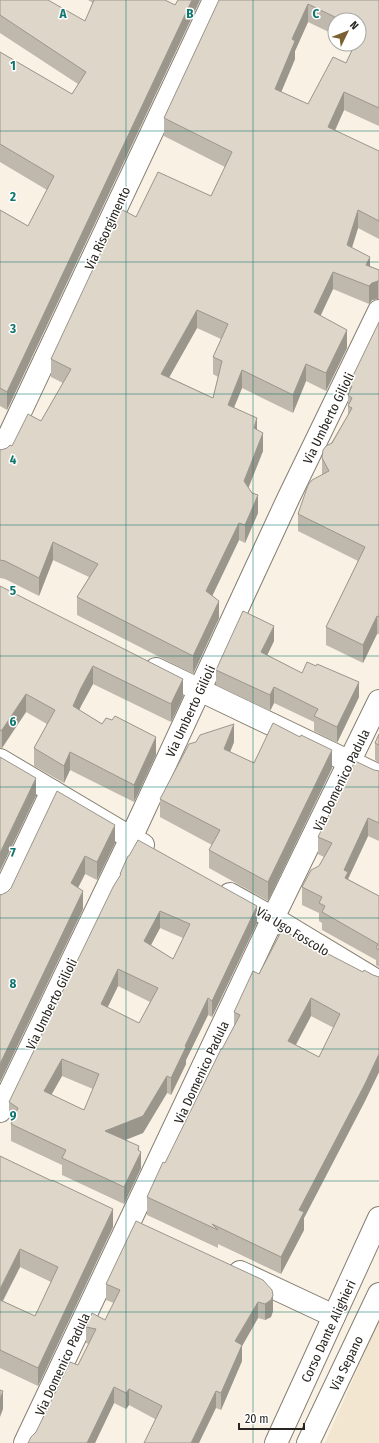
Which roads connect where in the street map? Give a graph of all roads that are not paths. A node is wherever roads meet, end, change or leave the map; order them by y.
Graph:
1 (214, 0) edge
2 (379, 311) edge
3 (0, 456) edge
4 (135, 658) edge
5 (199, 691) junction
6 (379, 701) edge
7 (0, 760) edge
8 (350, 762) junction
9 (379, 776) edge
10 (52, 791) junction
11 (131, 838) junction
12 (157, 853) edge
13 (211, 883) edge
14 (0, 900) edge
15 (273, 918) junction
16 (379, 982) edge
17 (0, 1111) edge
18 (110, 1210) edge
19 (379, 1218) edge
20 (138, 1223) junction
21 (222, 1263) edge
22 (379, 1294) edge
23 (334, 1316) junction
24 (364, 1326) junction
25 (25, 1443) edge
26 (276, 1443) edge
27 (308, 1443) edge

1 - 3 street, Via Risorgimento
2 - 5 street, Via Umberto Gilioli
4 - 5 street
5 - 8 street
5 - 11 street, Via Umberto Gilioli
6 - 8 street, Via Domenico Padula
7 - 10 street
8 - 9 street
8 - 15 street, Via Domenico Padula
10 - 11 street
10 - 14 street
11 - 12 street
11 - 17 street, Via Umberto Gilioli
13 - 15 street, Via Ugo Foscolo
15 - 16 street, Via Ugo Foscolo
15 - 20 street, Via Domenico Padula
18 - 20 street
19 - 23 street, Corso Dante Alighieri
20 - 25 street, Via Domenico Padula
21 - 23 street
22 - 24 street, Via Sepano
23 - 24 street, Via Sepano
23 - 26 street, Corso Dante Alighieri
24 - 27 street, Via Sepano

